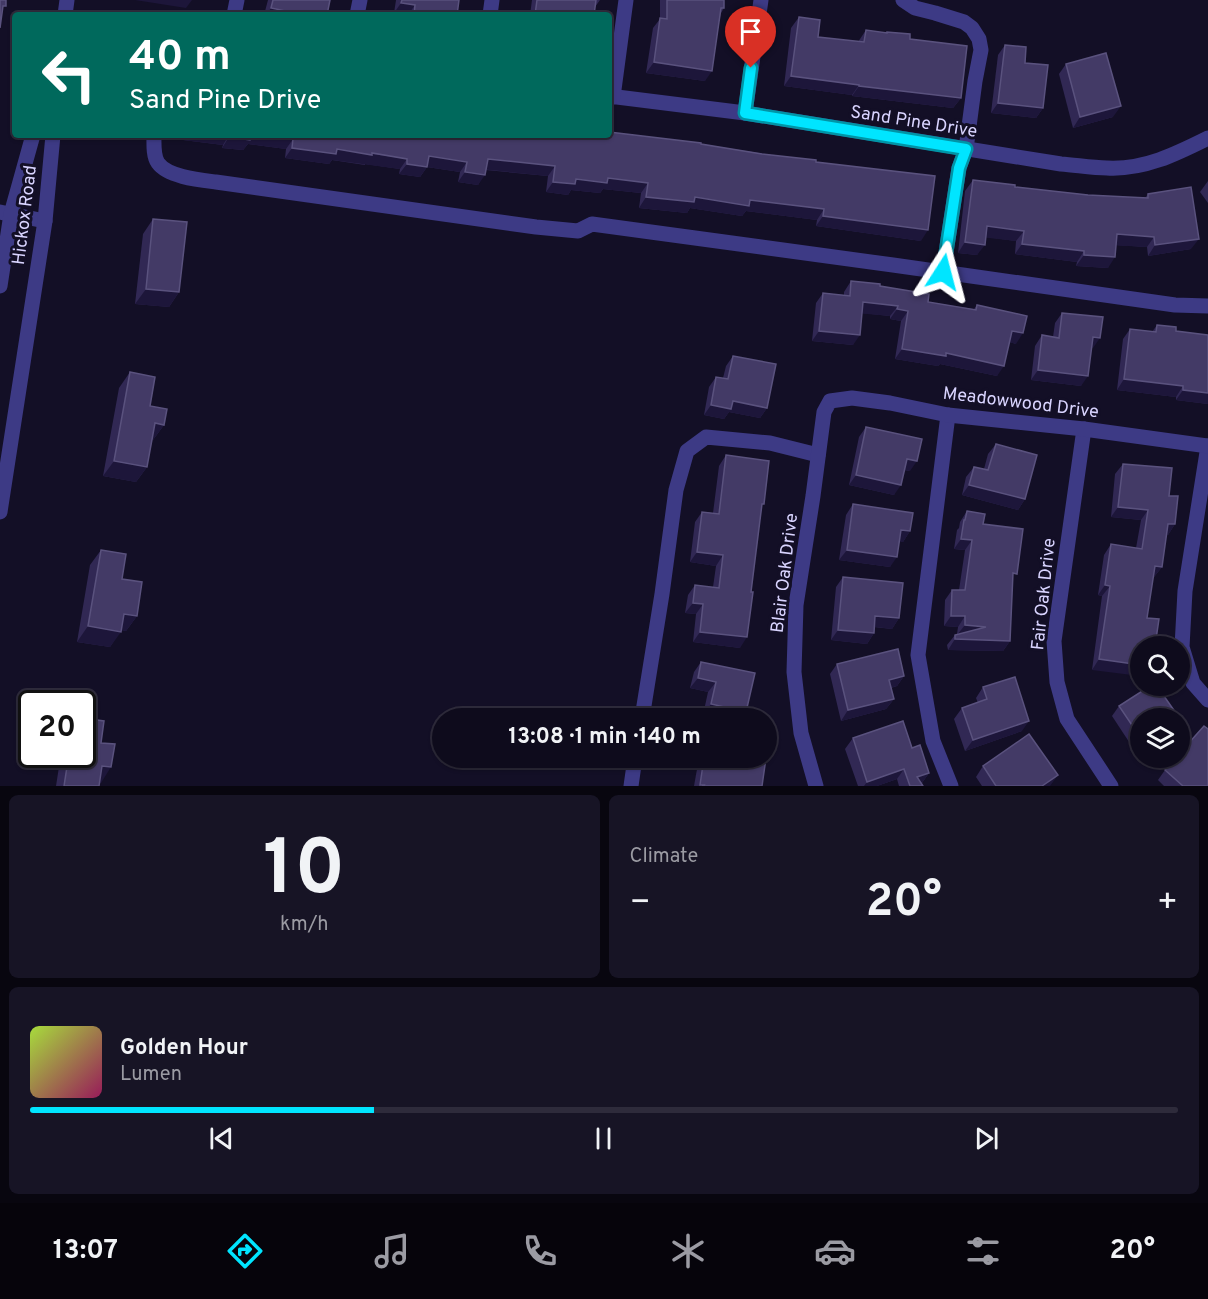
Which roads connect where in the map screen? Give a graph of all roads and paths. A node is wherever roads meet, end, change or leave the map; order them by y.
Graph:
1 (627, 0) edge
2 (761, 0) edge
3 (903, 0) edge
4 (612, 91) edge
5 (612, 97) edge
6 (745, 113) junction
7 (32, 138) edge
8 (53, 138) edge
9 (154, 138) edge
10 (1208, 138) edge
11 (966, 149) junction
12 (5, 213) edge
13 (45, 221) junction
14 (943, 272) junction
15 (0, 286) edge
16 (1208, 306) edge
17 (830, 401) joint
18 (948, 415) junction
19 (1084, 429) junction
20 (1208, 446) edge
21 (818, 455) junction
22 (0, 512) edge
23 (1208, 700) edge
24 (644, 708) edge
25 (634, 768) edge
26 (631, 786) edge
27 (816, 786) edge
28 (951, 786) edge
29 (1111, 786) edge

1 - 4 street
2 - 6 street
3 - 11 street
5 - 6 street, Sand Pine Drive
6 - 11 street, Sand Pine Drive
7 - 12 street, Hickox Road
8 - 13 street, Hickox Road
9 - 14 street
10 - 11 street, Sand Pine Drive
11 - 14 street
12 - 13 street
12 - 15 street, Hickox Road
13 - 22 street, Hickox Road
14 - 16 street
17 - 18 street, Meadowwood Drive
17 - 21 street, Blair Oak Drive
18 - 19 street, Meadowwood Drive
18 - 28 street
19 - 20 street, Meadowwood Drive
19 - 29 street, Fair Oak Drive
20 - 23 street
21 - 24 street
21 - 27 street, Blair Oak Drive
25 - 26 street

